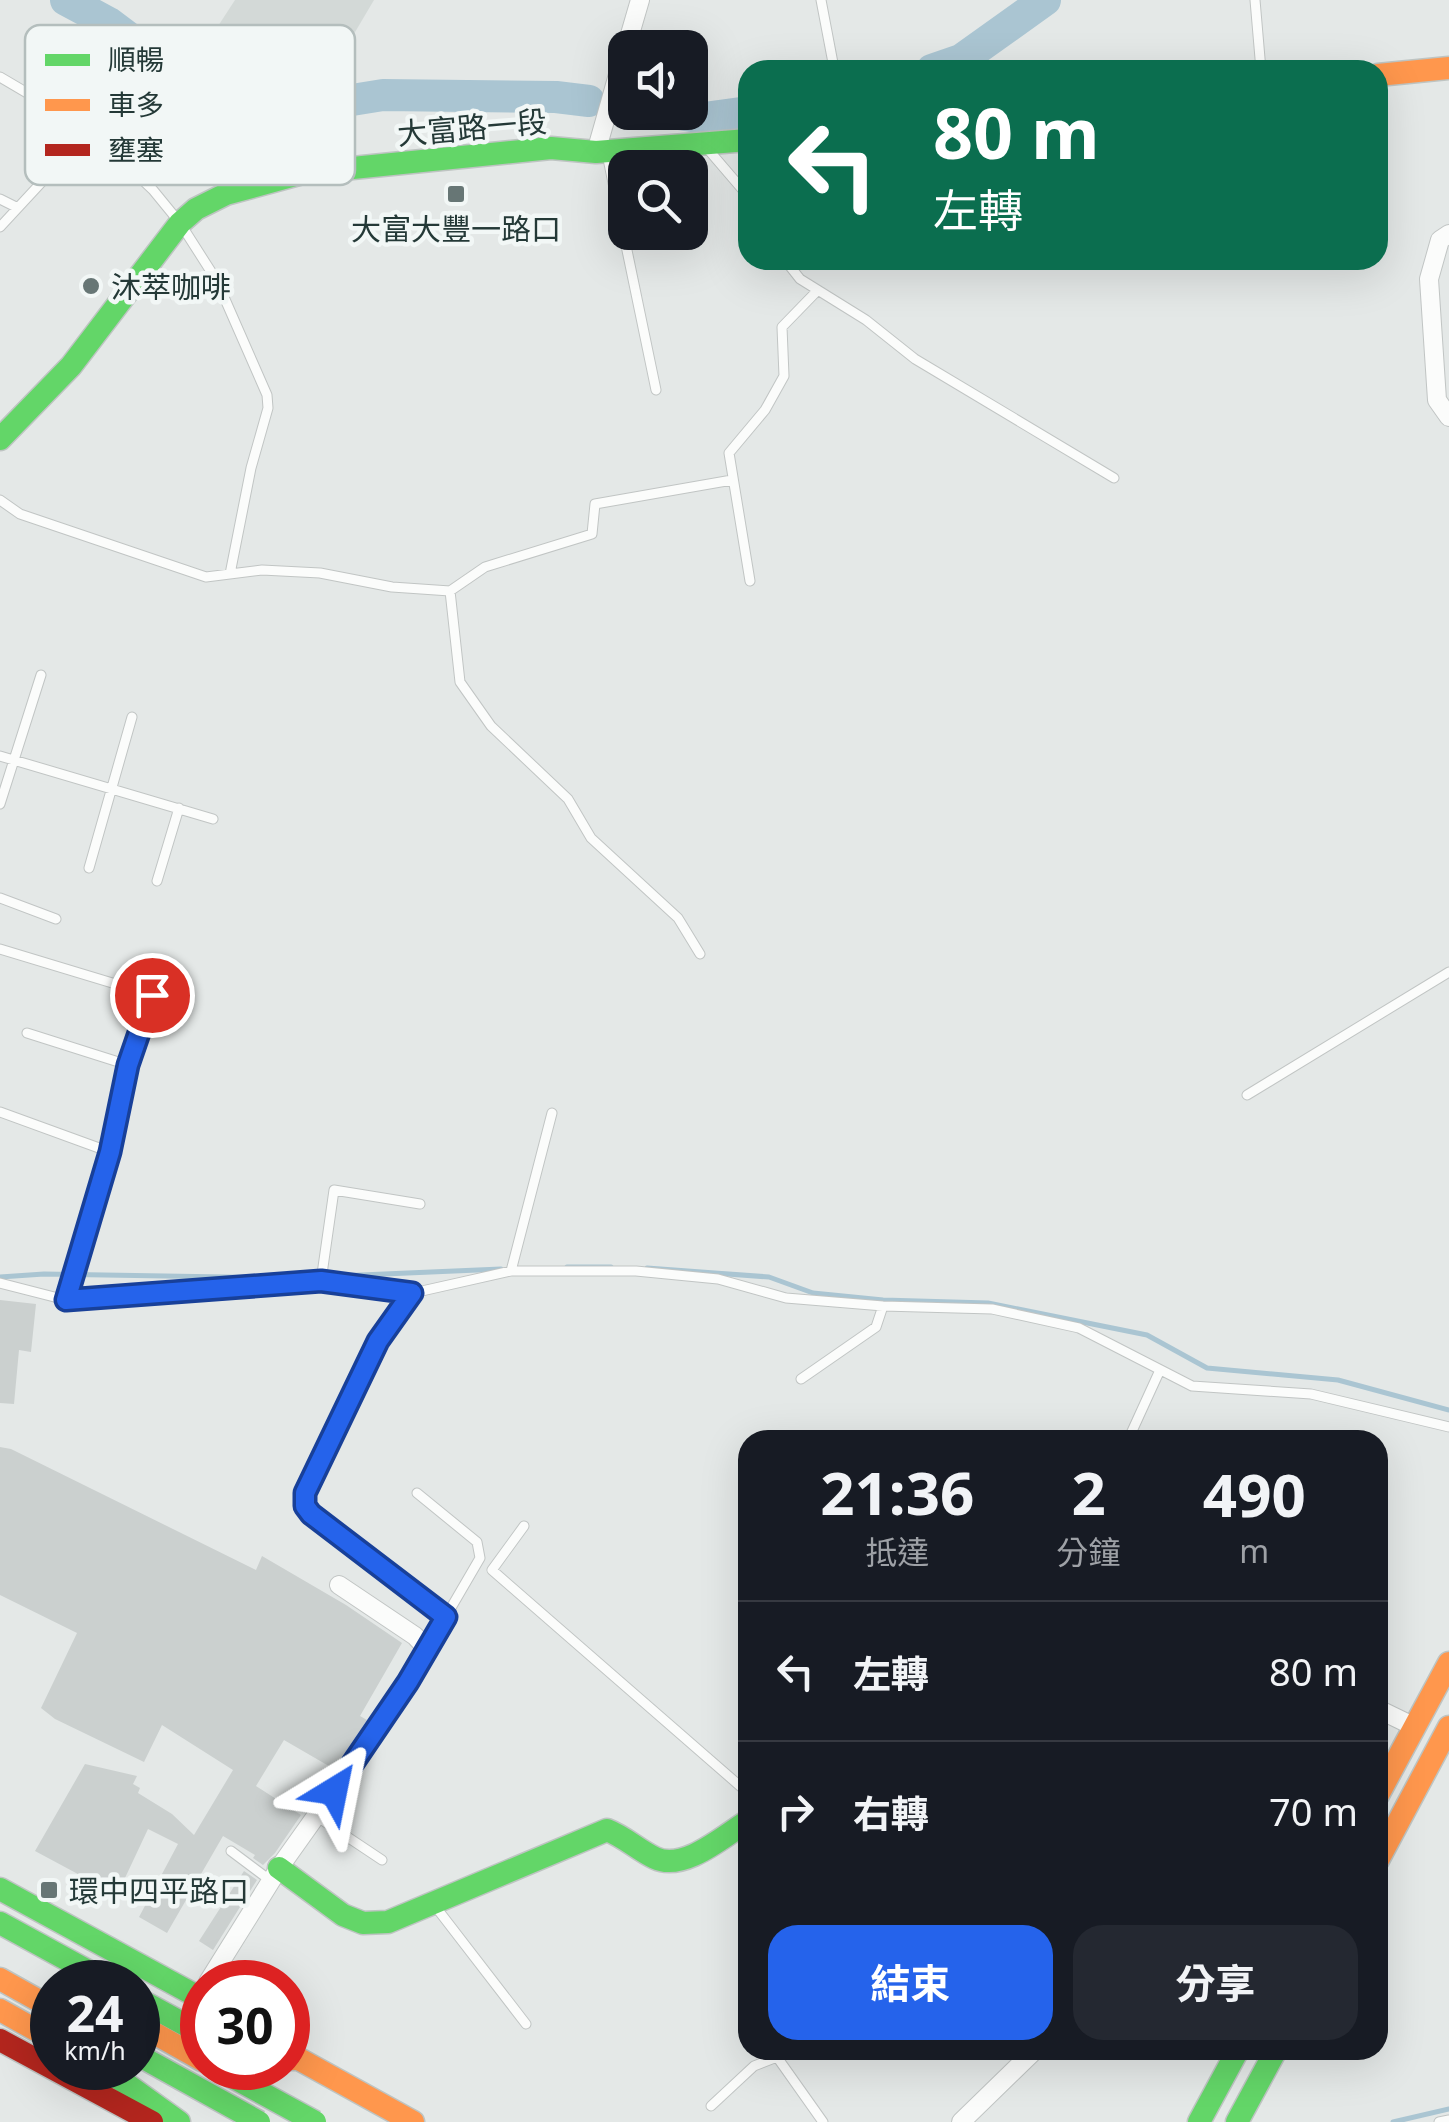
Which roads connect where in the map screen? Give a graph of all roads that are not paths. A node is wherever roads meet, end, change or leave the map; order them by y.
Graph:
1 (640, 0) edge
2 (820, 0) edge
3 (1255, 0) edge
4 (631, 30) edge
5 (832, 60) edge
6 (1260, 60) edge
7 (1449, 68) edge
8 (1388, 74) edge
9 (0, 77) edge
10 (25, 92) edge
11 (608, 122) edge
12 (738, 141) edge
13 (704, 145) junction
14 (601, 152) junction
15 (355, 168) edge
16 (738, 184) edge
17 (37, 185) edge
18 (148, 185) edge
19 (259, 185) edge
20 (0, 199) edge
21 (16, 207) junction
22 (180, 224) junction
23 (0, 227) edge
24 (1449, 234) edge
25 (793, 270) edge
26 (818, 291) junction
27 (656, 390) dead end
28 (1449, 417) edge
29 (0, 439) edge
30 (1114, 478) dead end
31 (732, 480) junction
32 (0, 500) edge
33 (230, 574) junction
34 (750, 581) dead end
35 (450, 591) junction
36 (41, 674) dead end
37 (132, 717) dead end
38 (0, 756) edge
39 (13, 760) junction
40 (112, 789) junction
41 (0, 804) edge
42 (179, 808) junction
43 (212, 819) dead end
44 (89, 868) dead end
45 (157, 881) dead end
46 (0, 898) edge
47 (56, 919) dead end
48 (0, 949) edge
49 (700, 954) dead end
50 (1449, 972) edge
51 (27, 1033) dead end
52 (128, 1065) junction
53 (1247, 1095) dead end
54 (0, 1112) edge
55 (552, 1113) dead end
56 (110, 1152) junction
57 (420, 1204) dead end
58 (512, 1271) junction
59 (321, 1281) junction
60 (0, 1283) edge
61 (412, 1293) junction
62 (66, 1300) junction
63 (883, 1306) junction
64 (1160, 1370) junction
65 (801, 1379) dead end
66 (1449, 1426) edge
67 (1133, 1430) edge
68 (417, 1493) dead end
69 (524, 1526) dead end
70 (340, 1585) dead end
71 (446, 1617) junction
72 (427, 1650) junction
73 (1449, 1662) edge
74 (1388, 1714) edge
75 (1414, 1727) junction
76 (1449, 1727) edge
77 (1388, 1776) edge
78 (738, 1785) edge
79 (316, 1816) junction
80 (738, 1827) edge
81 (1388, 1841) edge
82 (231, 1851) dead end
83 (382, 1860) dead end
84 (275, 1875) junction
85 (0, 1889) edge
86 (434, 1904) junction
87 (0, 1924) edge
88 (0, 1948) edge
89 (67, 1960) edge
90 (223, 1960) edge
91 (30, 1964) edge
92 (0, 1979) edge
93 (180, 1980) edge
94 (30, 1996) edge
95 (0, 2010) edge
96 (526, 2024) dead end
97 (30, 2027) edge
98 (0, 2040) edge
99 (771, 2060) edge
100 (778, 2060) edge
101 (1025, 2060) edge
102 (1233, 2060) edge
103 (1271, 2060) edge
104 (160, 2067) edge
105 (310, 2068) edge
106 (128, 2090) edge
107 (256, 2090) edge
108 (274, 2090) edge
109 (712, 2106) dead end
110 (153, 2112) edge
111 (1449, 2120) edge
112 (179, 2122) edge
113 (258, 2122) edge
114 (315, 2122) edge
115 (413, 2122) edge
116 (822, 2122) edge
117 (961, 2122) edge
118 (1199, 2122) edge
119 (1237, 2122) edge
120 (1439, 2122) edge

1 - 4 street
2 - 5 lane
3 - 6 lane
7 - 8 main road
9 - 10 lane
11 - 14 street
12 - 13 main road, 大富路一段
13 - 14 main road, 大富路一段
13 - 16 lane
14 - 15 main road, 大富路一段
14 - 27 lane
17 - 21 lane
18 - 22 lane
19 - 22 main road, 大富路一段
20 - 21 lane
21 - 23 lane
22 - 29 main road, 大富路一段
22 - 33 lane
24 - 28 street
25 - 26 lane
26 - 30 lane
26 - 31 lane
31 - 34 lane
31 - 35 lane
32 - 33 lane
33 - 35 lane
35 - 49 lane
36 - 39 lane
37 - 40 lane
38 - 39 lane
39 - 40 lane
39 - 41 lane
40 - 42 lane
40 - 44 lane
42 - 43 lane
42 - 45 lane
46 - 47 lane
48 - 52 lane
50 - 53 lane
51 - 52 lane
52 - 56 lane
54 - 56 lane
55 - 58 lane
56 - 62 lane
57 - 59 lane
58 - 61 lane
58 - 63 lane
59 - 61 lane
59 - 62 lane
60 - 62 lane
61 - 71 street
63 - 64 lane
63 - 65 lane
64 - 66 lane
64 - 67 lane
68 - 71 lane
69 - 78 lane
70 - 72 street
71 - 72 lane
72 - 79 street
73 - 75 main road
74 - 75 street
75 - 77 main road
76 - 81 main road
79 - 83 lane
79 - 84 street
80 - 86 main road
82 - 84 lane
84 - 86 main road
84 - 90 street
85 - 93 main road
86 - 96 lane
87 - 89 main road
88 - 91 main road
92 - 94 main road
95 - 97 main road
98 - 110 main road
99 - 109 lane
100 - 116 lane
101 - 117 street
102 - 118 main road
103 - 119 main road
104 - 113 main road, bridge
105 - 115 main road
106 - 110 main road
107 - 114 main road, bridge
108 - 113 street
110 - 112 main road
111 - 120 lane

